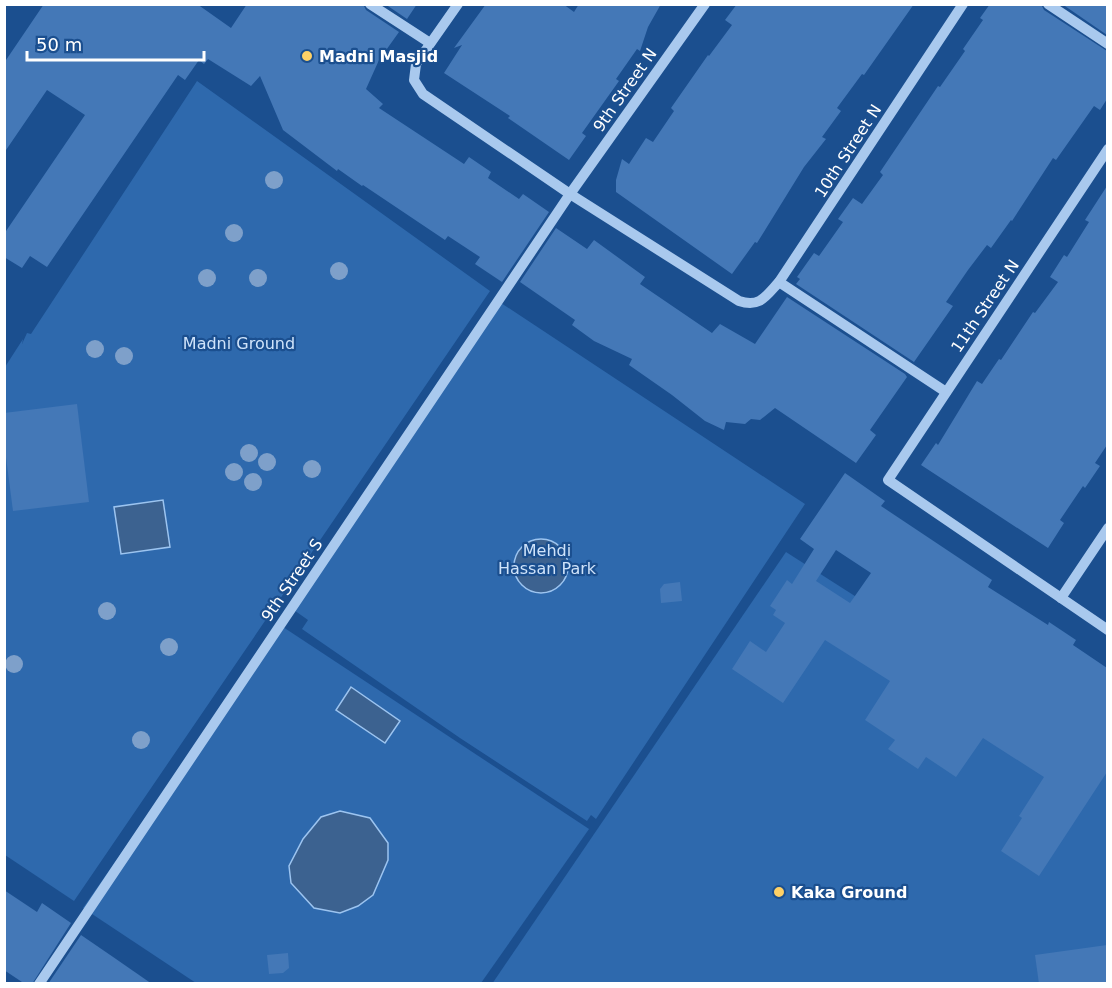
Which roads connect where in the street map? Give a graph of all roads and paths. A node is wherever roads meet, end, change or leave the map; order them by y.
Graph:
1 (370, 4) edge
2 (458, 4) edge
3 (705, 4) edge
4 (963, 4) edge
5 (1048, 4) edge
6 (430, 43) junction
7 (1107, 44) edge
8 (1107, 149) edge
9 (570, 194) junction
10 (779, 282) junction
11 (946, 392) junction
12 (1107, 528) edge
13 (1061, 598) junction
14 (1107, 630) edge
15 (39, 984) edge

1 - 6 street
2 - 6 street
3 - 9 street, 9th Street N
4 - 10 street, 10th Street N
5 - 7 street
6 - 9 street
8 - 11 street, 11th Street N
9 - 10 street, 10th Street N
9 - 15 street, 9th Street S
10 - 11 street
11 - 13 street, 11th Street N
12 - 13 street
13 - 14 street

